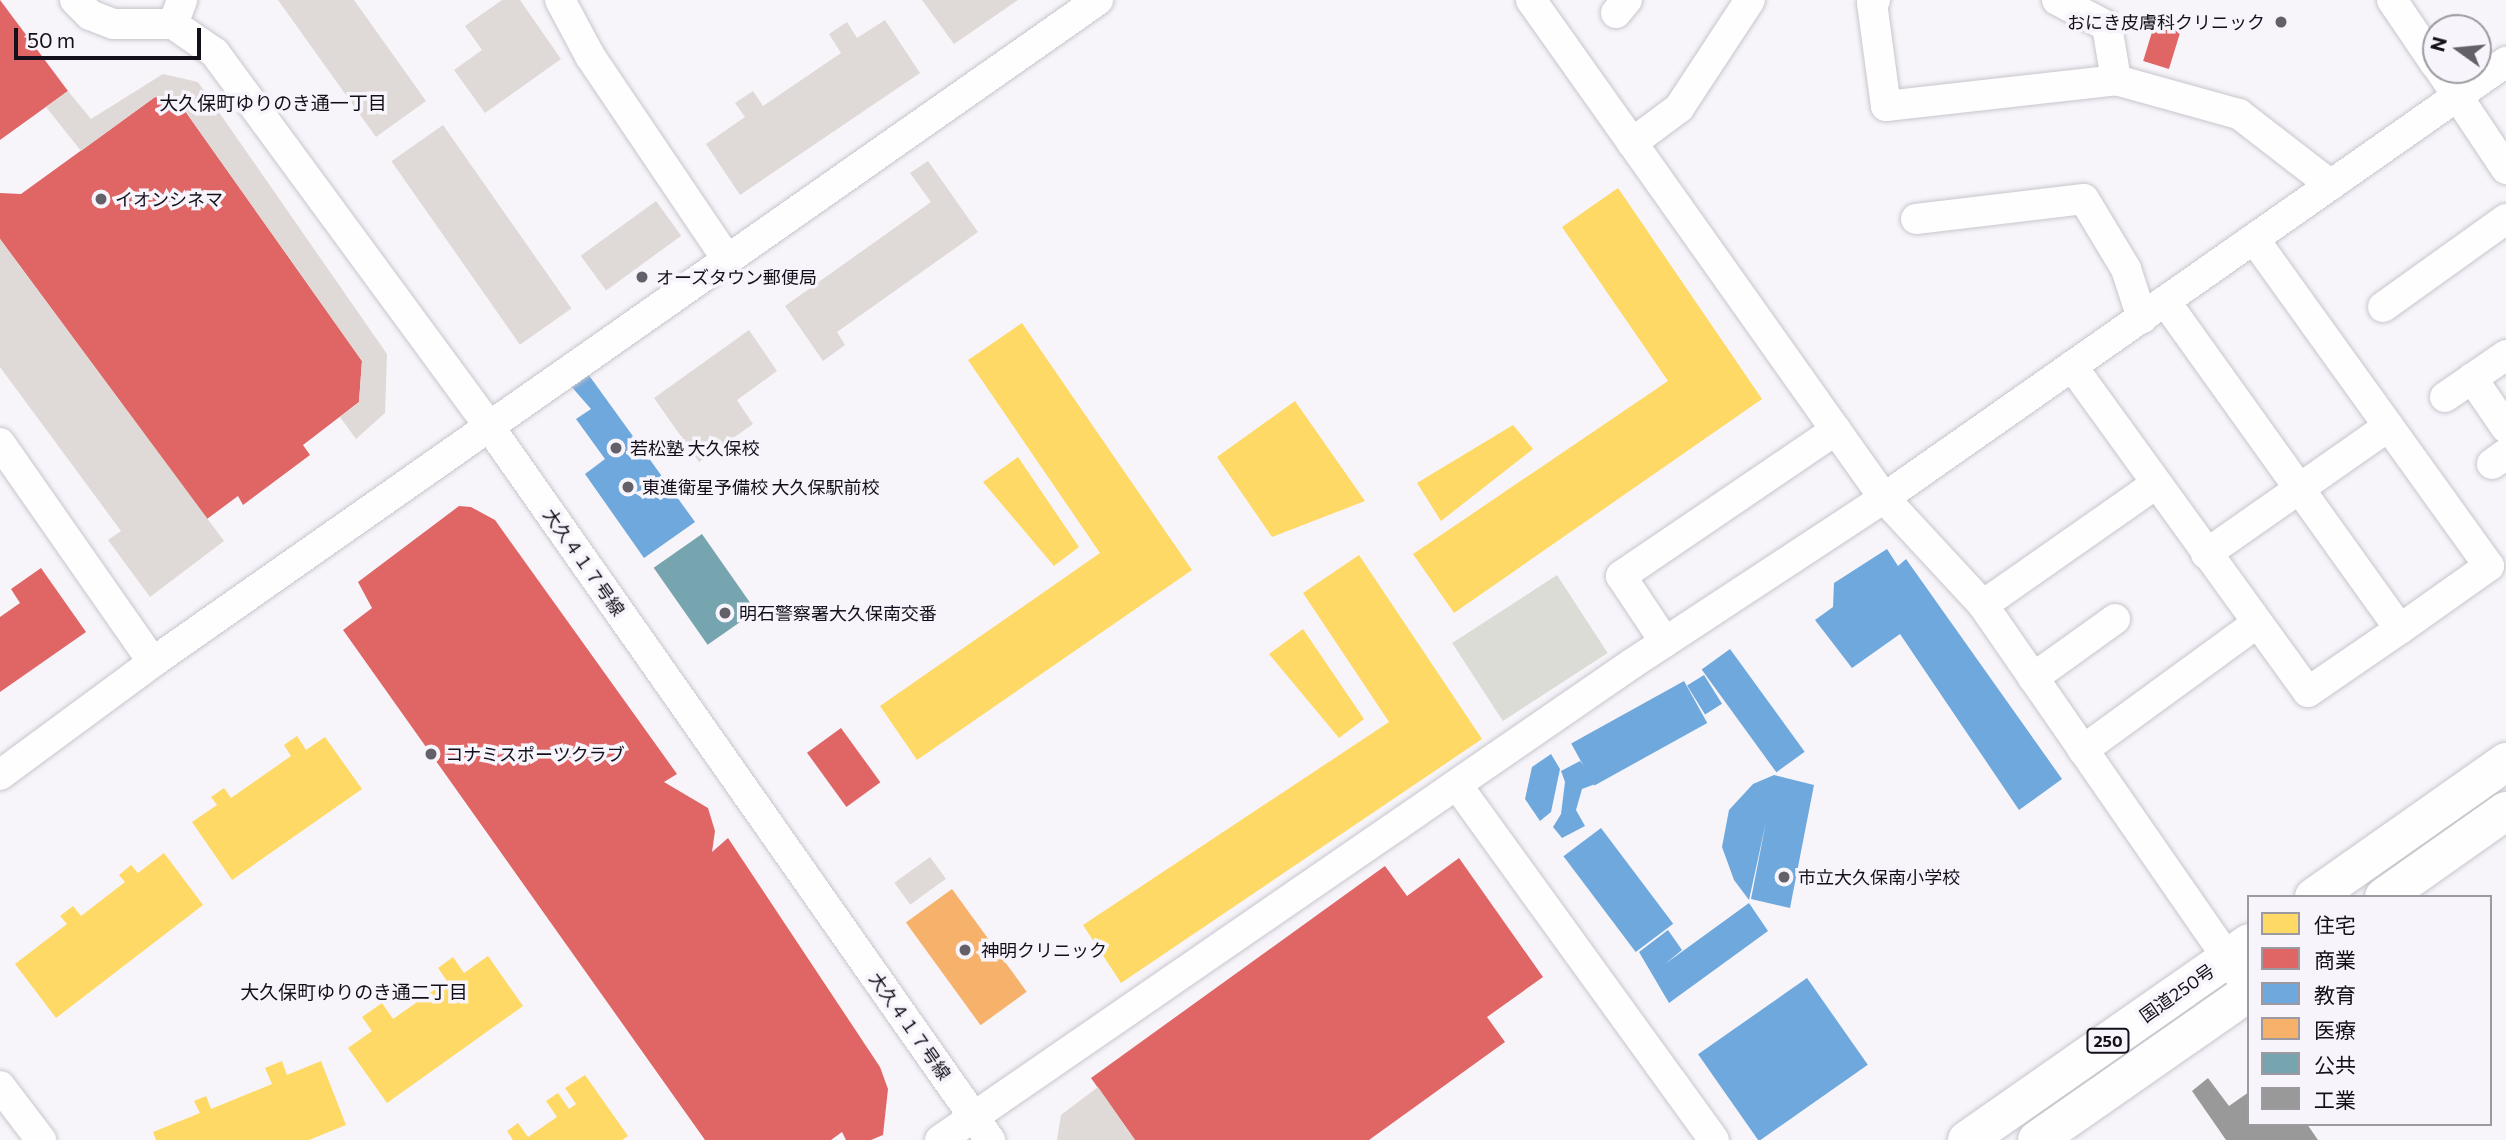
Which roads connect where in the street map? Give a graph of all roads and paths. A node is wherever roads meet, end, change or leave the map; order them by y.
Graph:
1 (75, 0) edge
2 (560, 0) edge
3 (1098, 0) edge
4 (1531, 0) edge
5 (1750, 0) edge
6 (1875, 0) edge
7 (2057, 0) edge
8 (2392, 0) edge
9 (178, 12) edge
10 (2422, 44) edge
11 (2506, 62) edge
12 (2116, 80) junction
13 (2450, 84) edge
14 (2458, 96) junction
15 (1632, 143) junction
16 (2506, 169) edge
17 (2331, 185) junction
18 (1916, 219) dead end
19 (2506, 219) edge
20 (2254, 239) junction
21 (727, 259) junction
22 (2383, 307) dead end
23 (2153, 309) junction
24 (2506, 355) edge
25 (2072, 366) junction
26 (2472, 378) junction
27 (2445, 397) dead end
28 (2389, 426) junction
29 (2506, 428) edge
30 (491, 429) junction
31 (1836, 430) junction
32 (0, 443) edge
33 (2156, 484) junction
34 (2299, 488) junction
35 (1884, 498) junction
36 (2206, 554) junction
37 (1983, 605) junction
38 (2115, 619) dead end
39 (2256, 624) junction
40 (2400, 629) junction
41 (1665, 642) junction
42 (153, 662) junction
43 (2033, 678) junction
44 (2082, 750) junction
45 (2506, 762) edge
46 (0, 775) edge
47 (1457, 785) junction
48 (2506, 811) edge
49 (2317, 895) edge
50 (2387, 895) edge
51 (2243, 970) edge
52 (0, 1086) edge
53 (981, 1128) edge
54 (41, 1140) edge
55 (940, 1140) edge
56 (1714, 1140) edge
57 (1967, 1140) edge
58 (2037, 1140) edge

1 - 9 street
2 - 21 street
3 - 21 street
4 - 15 street
5 - 15 street
6 - 12 street
7 - 12 street
8 - 10 street
9 - 30 street, 大久４１７号線
11 - 14 street
12 - 17 street
13 - 14 street
14 - 16 street
14 - 17 street
15 - 31 street
17 - 20 street
18 - 23 street
19 - 22 street
20 - 23 street
20 - 28 street
21 - 30 street
23 - 25 street
23 - 34 street
24 - 26 street
25 - 33 street
25 - 35 street
26 - 27 street
26 - 29 street
28 - 34 street
28 - 40 street
30 - 42 street
30 - 53 street, 大久４１７号線
31 - 35 street
31 - 41 street
32 - 42 street
33 - 36 street
33 - 37 street
34 - 36 street
34 - 40 street
35 - 37 street
35 - 41 street
36 - 39 street
37 - 43 street
38 - 43 street
39 - 40 street
39 - 44 street
41 - 47 street
42 - 46 street
43 - 44 street
44 - 51 street
45 - 49 highway
47 - 53 street
47 - 56 street
48 - 50 highway
51 - 57 highway, 国道250号 / 250
51 - 58 highway, 250
52 - 54 street
53 - 55 street

